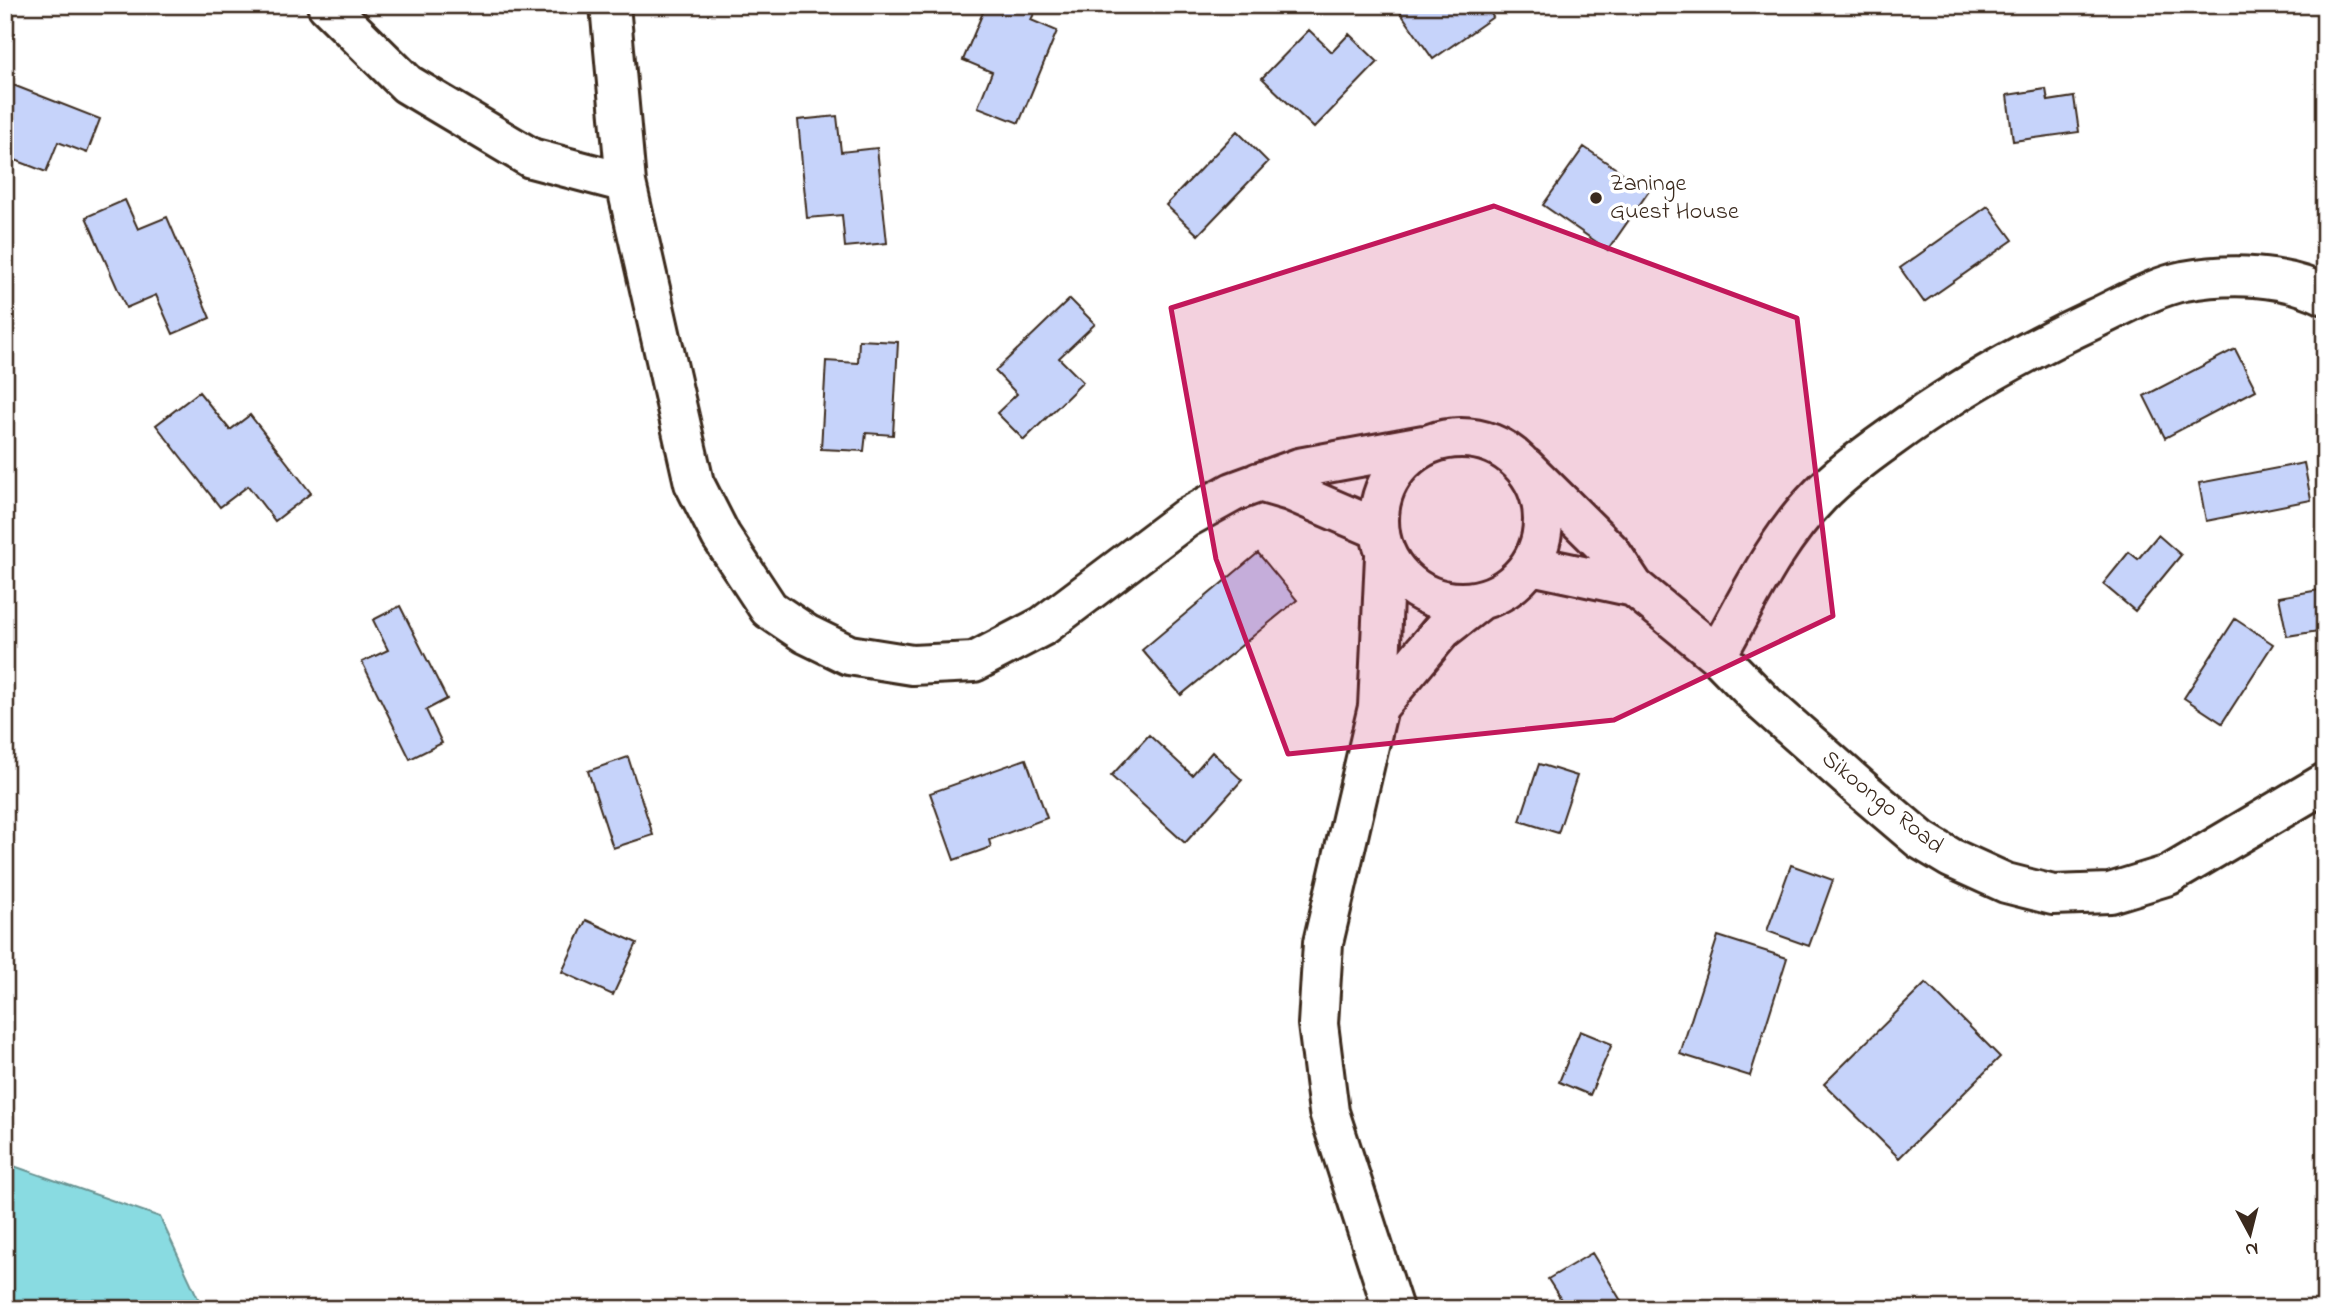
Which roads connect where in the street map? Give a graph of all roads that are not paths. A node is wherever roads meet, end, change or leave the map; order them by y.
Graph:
1 (327, 5) edge
2 (610, 5) edge
3 (626, 183) junction
4 (2325, 295) edge
5 (1424, 445) junction
6 (1525, 467) junction
7 (1259, 482) junction
8 (1382, 542) junction
9 (1531, 565) junction
10 (1634, 587) junction
11 (1478, 602) junction
12 (1717, 655) junction
13 (1378, 707) junction
14 (2325, 783) edge
15 (1393, 1309) edge

1 - 3 street
2 - 3 street
3 - 7 street
4 - 12 street
5 - 6 street
5 - 7 street
5 - 8 street
6 - 9 street
6 - 10 street
7 - 8 street
8 - 11 street
8 - 13 street
9 - 10 street
9 - 11 street
10 - 12 street, Sikoongo Road
11 - 13 street
12 - 14 street, Sikoongo Road
13 - 15 street

